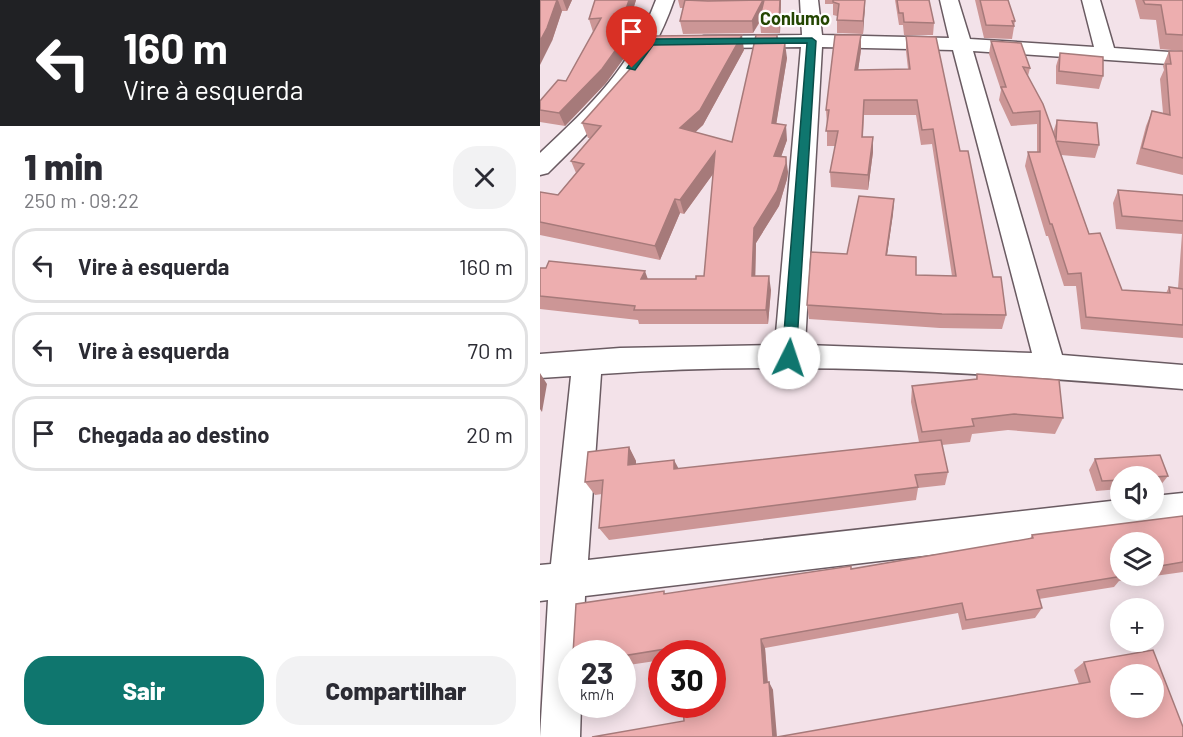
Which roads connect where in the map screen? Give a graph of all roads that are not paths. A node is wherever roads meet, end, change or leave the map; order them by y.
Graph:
1 (664, 0) edge
2 (809, 0) edge
3 (949, 0) edge
4 (1091, 0) edge
5 (812, 41) junction
6 (650, 42) junction
7 (960, 44) junction
8 (1106, 55) junction
9 (1183, 60) edge
10 (540, 167) edge
11 (789, 358) junction
12 (586, 362) junction
13 (1050, 365) junction
14 (540, 366) edge
15 (1183, 377) edge
16 (1183, 509) edge
17 (554, 581) edge
18 (559, 737) edge

1 - 6 street
2 - 5 street
3 - 7 street
4 - 8 street
5 - 6 street
5 - 7 street
5 - 11 street
6 - 10 street
7 - 8 street
7 - 13 street
8 - 9 street
11 - 12 street
11 - 13 street
12 - 14 street
12 - 17 street
13 - 15 street
16 - 17 street
17 - 18 street

